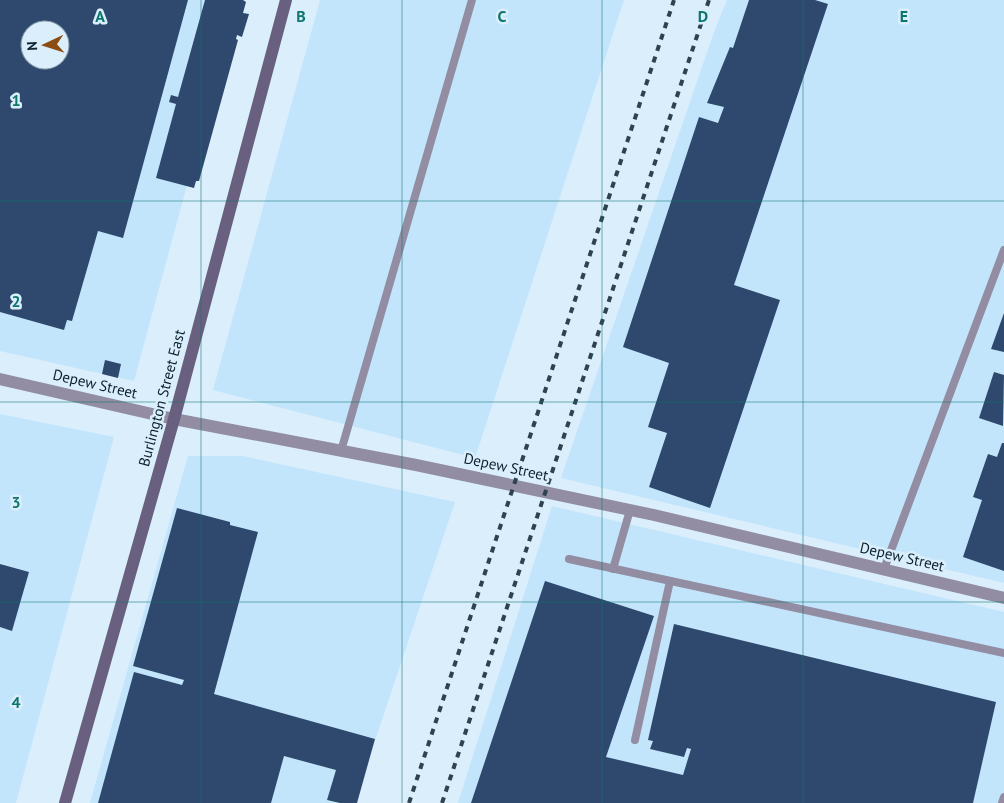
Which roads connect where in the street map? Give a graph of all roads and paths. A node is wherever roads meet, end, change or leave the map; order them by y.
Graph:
1 (286, 0) edge
2 (472, 0) edge
3 (1004, 250) edge
4 (0, 379) edge
5 (174, 419) junction
6 (341, 451) junction
7 (630, 510) junction
8 (569, 559) dead end
9 (613, 569) junction
10 (884, 569) junction
11 (670, 581) junction
12 (1004, 598) edge
13 (1004, 653) edge
14 (635, 740) dead end
15 (1004, 797) edge
16 (64, 803) edge
17 (1002, 803) edge

1 - 5 main road, Burlington Street East
2 - 6 lane
3 - 10 lane
4 - 5 street, Depew Street
5 - 6 street, Depew Street
5 - 16 main road, Burlington Street East
6 - 7 street, Depew Street
7 - 9 lane
7 - 10 street, Depew Street
8 - 9 lane
9 - 11 lane
10 - 12 street, Depew Street
11 - 13 lane
11 - 14 lane
15 - 17 lane

